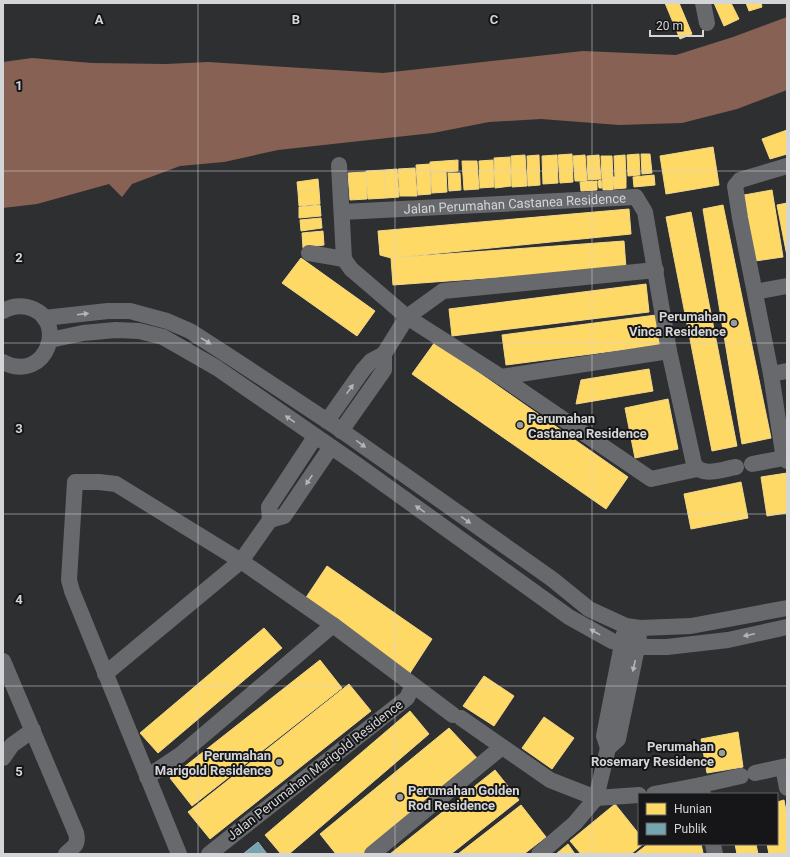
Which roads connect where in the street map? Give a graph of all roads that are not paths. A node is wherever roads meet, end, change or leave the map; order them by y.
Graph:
1 (702, 3) edge
2 (707, 23) dead end
3 (339, 165) dead end
4 (787, 166) edge
5 (342, 212) junction
6 (309, 253) dead end
7 (344, 259) junction
8 (656, 270) junction
9 (787, 286) edge
10 (755, 292) junction
11 (3, 311) edge
12 (407, 317) junction
13 (44, 318) junction
14 (50, 340) junction
15 (669, 352) junction
16 (384, 354) junction
17 (3, 362) edge
18 (787, 371) edge
19 (771, 374) junction
20 (501, 377) junction
21 (328, 421) junction
22 (341, 431) junction
23 (315, 437) junction
24 (331, 448) junction
25 (786, 460) edge
26 (697, 469) junction
27 (270, 520) junction
28 (241, 561) junction
29 (787, 608) edge
30 (333, 625) junction
31 (633, 627) junction
32 (787, 627) edge
33 (622, 644) junction
34 (638, 647) junction
35 (3, 661) edge
36 (105, 674) junction
37 (413, 685) junction
38 (33, 730) junction
39 (502, 747) junction
40 (608, 748) junction
41 (3, 758) edge
42 (785, 767) edge
43 (147, 777) junction
44 (787, 788) edge
45 (702, 790) edge
46 (666, 793) edge
47 (638, 795) edge
48 (596, 798) junction
49 (66, 854) edge
50 (179, 854) edge
51 (210, 854) edge
52 (372, 854) edge
53 (539, 854) edge

1 - 2 street
3 - 5 street
4 - 10 street
5 - 7 street
5 - 8 street, Jalan Perumahan Castanea Residence
6 - 7 street
7 - 12 street
8 - 12 street
8 - 15 street, Jalan Perumahan Castanea Residence
9 - 10 street
10 - 19 street
11 - 13 street
12 - 16 street
12 - 20 street
13 - 14 street
13 -> 21 street
14 - 17 street
23 -> 14 street
15 - 20 street
15 - 26 street, Jalan Perumahan Castanea Residence
21 -> 16 street
16 - 22 street
18 - 19 street
19 - 25 street
20 - 26 street
21 - 22 street
22 -> 31 street
23 - 24 street
23 - 27 street
24 -> 27 street
33 -> 24 street
25 - 26 street
27 - 28 street
28 - 30 street, Jalan Perumahan Marigold Residence
28 - 36 street
28 - 36 street, Jalan Perumahan Marigold Residence
29 - 31 street
30 - 37 street, Jalan Perumahan Marigold Residence
30 - 43 street
31 - 33 street
31 - 34 street
32 -> 34 street
33 - 34 street
33 - 40 street
34 -> 40 street
35 - 38 street
36 - 43 street
37 - 39 street
37 - 51 street, Jalan Perumahan Marigold Residence
38 - 41 street
38 - 49 street
39 - 48 street
39 - 52 street
40 - 48 street
42 - 44 street
42 - 45 street
43 - 50 street
45 - 46 street
47 - 48 street
48 - 53 street

